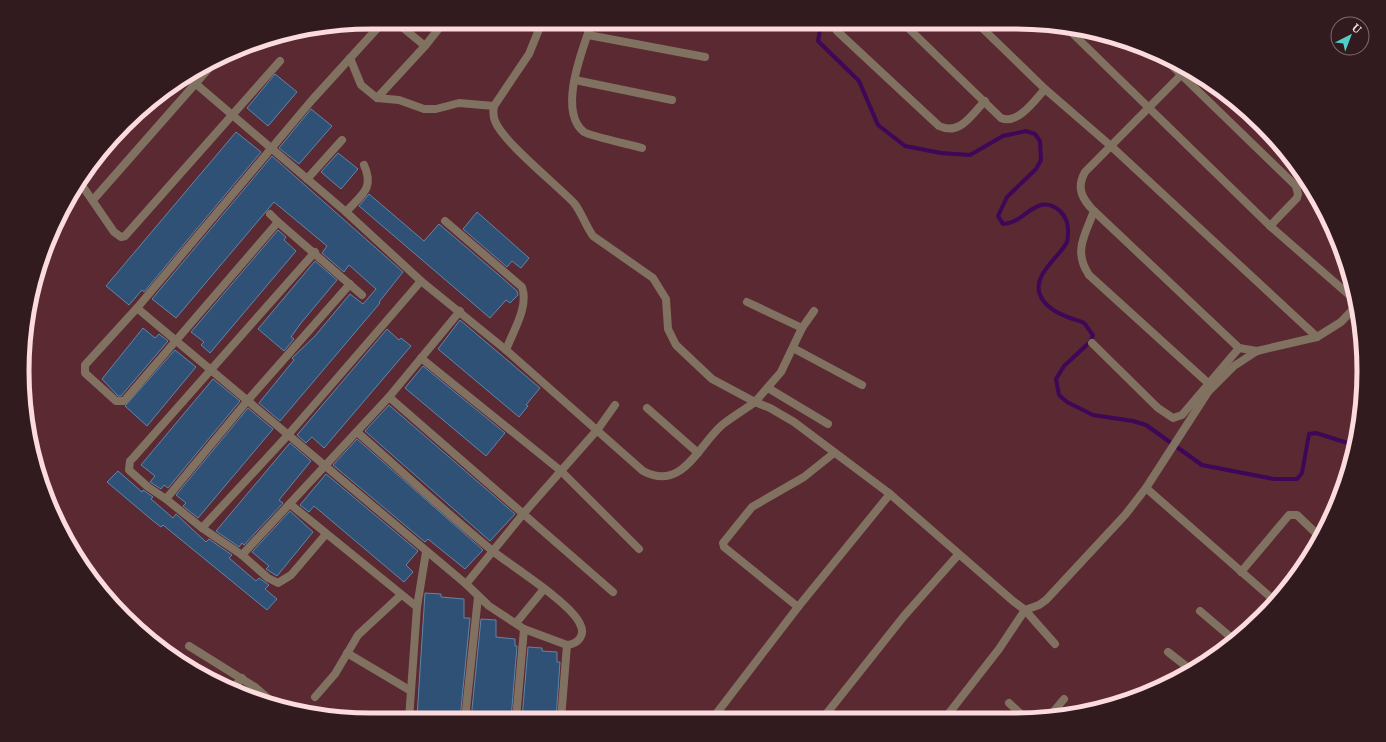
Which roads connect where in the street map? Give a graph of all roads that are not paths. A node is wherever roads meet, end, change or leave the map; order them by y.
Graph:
1 (377, 29) edge
2 (404, 29) edge
3 (438, 29) edge
4 (539, 29) edge
5 (590, 29) edge
6 (909, 29) edge
7 (983, 29) edge
8 (837, 31) dead end
9 (588, 35) junction
10 (1074, 35) edge
11 (425, 46) junction
12 (705, 57) dead end
13 (350, 58) junction
14 (280, 61) dead end
15 (1183, 73) edge
16 (192, 80) edge
17 (575, 80) junction
18 (1193, 80) edge
19 (1045, 89) junction
20 (377, 98) junction
21 (672, 100) dead end
22 (985, 101) junction
23 (494, 106) junction
24 (1150, 107) junction
25 (233, 115) junction
26 (342, 140) dead end
27 (1112, 147) junction
28 (642, 148) dead end
29 (271, 150) junction
30 (364, 165) dead end
31 (307, 179) junction
32 (83, 187) edge
33 (93, 200) junction
34 (1094, 211) junction
35 (346, 212) junction
36 (270, 214) dead end
37 (445, 221) dead end
38 (278, 222) junction
39 (1270, 226) junction
40 (315, 252) junction
41 (421, 281) junction
42 (350, 284) junction
43 (1348, 294) edge
44 (362, 295) dead end
45 (747, 302) dead end
46 (137, 308) junction
47 (460, 311) junction
48 (814, 311) dead end
49 (1351, 311) edge
50 (802, 328) junction
51 (1317, 337) junction
52 (177, 340) junction
53 (1092, 343) dead end
54 (793, 348) junction
55 (1239, 348) junction
56 (506, 350) junction
57 (1257, 351) junction
58 (421, 358) junction
59 (210, 370) junction
60 (1208, 383) junction
61 (862, 386) dead end
62 (768, 388) junction
63 (389, 397) junction
64 (248, 400) junction
65 (755, 402) junction
66 (615, 405) dead end
67 (647, 408) dead end
68 (828, 424) dead end
69 (598, 429) junction
70 (357, 432) junction
71 (288, 435) junction
72 (698, 453) junction
73 (834, 454) junction
74 (324, 466) junction
75 (561, 471) junction
76 (1146, 488) junction
77 (890, 494) junction
78 (166, 499) junction
79 (290, 504) junction
80 (523, 514) junction
81 (202, 528) junction
82 (1316, 533) edge
83 (326, 534) junction
84 (639, 549) dead end
85 (494, 551) junction
86 (426, 552) junction
87 (242, 555) junction
88 (958, 555) junction
89 (1241, 572) junction
90 (466, 584) junction
91 (544, 590) junction
92 (613, 592) dead end
93 (400, 596) junction
94 (478, 597) junction
95 (1271, 597) edge
96 (417, 607) junction
97 (798, 607) junction
98 (1025, 610) junction
99 (1200, 611) dead end
100 (516, 623) junction
101 (524, 629) junction
102 (1230, 636) edge
103 (567, 644) junction
104 (1055, 644) dead end
105 (189, 646) dead end
106 (1168, 652) dead end
107 (347, 653) junction
108 (1187, 667) edge
109 (242, 678) junction
110 (236, 685) edge
111 (411, 691) junction
112 (267, 697) edge
113 (315, 697) dead end
114 (1064, 700) dead end
115 (1008, 703) dead end
116 (1055, 710) edge
117 (409, 713) edge
118 (466, 713) edge
119 (517, 713) edge
120 (561, 713) edge
121 (716, 713) edge
122 (827, 713) edge
123 (949, 713) edge
124 (1019, 713) edge

1 - 13 street
2 - 11 street
3 - 11 street
4 - 23 street
5 - 9 street
6 - 22 street
7 - 19 street
8 - 22 street
9 - 12 street
9 - 17 street
10 - 24 street
11 - 20 street
13 - 20 street
13 - 29 street
14 - 25 street
15 - 24 street
16 - 25 street
16 - 33 street
17 - 21 street
17 - 28 street
18 - 39 street
19 - 22 street
19 - 27 street
20 - 23 street
23 - 65 street
24 - 27 street
24 - 39 street
25 - 29 street
25 - 33 street
26 - 31 street
27 - 34 street
27 - 51 street
29 - 31 street
29 - 46 street
30 - 35 street
31 - 35 street
32 - 33 street
34 - 55 street
34 - 60 street
35 - 41 street
36 - 38 street
37 - 56 street
38 - 40 street
38 - 52 street
39 - 43 street
40 - 42 street
40 - 59 street
41 - 47 street
41 - 71 street
42 - 44 street
42 - 64 street
45 - 50 street
46 - 52 street
46 - 52 street
47 - 56 street
47 - 58 street
48 - 50 street
49 - 51 street
50 - 54 street
51 - 57 street
52 - 59 street
53 - 60 street
54 - 61 street
54 - 62 street
55 - 57 street
55 - 60 street
56 - 69 street
57 - 76 street
58 - 63 street
58 - 75 street
59 - 64 street
59 - 78 street
62 - 65 street
62 - 68 street
63 - 70 street
63 - 80 street
64 - 71 street
64 - 78 street
65 - 72 street
65 - 73 street
66 - 69 street
67 - 72 street
69 - 72 street
69 - 75 street
70 - 74 street
70 - 85 street
71 - 74 street
71 - 81 street
73 - 77 street
73 - 97 street
74 - 79 street
74 - 86 street
75 - 80 street
75 - 84 street
76 - 89 street
76 - 98 street
77 - 88 street
77 - 97 street
78 - 81 street
79 - 83 street
79 - 87 street
80 - 85 street
80 - 92 street
81 - 87 street
82 - 89 street
83 - 87 street
83 - 93 street
85 - 90 street
85 - 91 street
86 - 90 street
86 - 96 street
88 - 98 street
88 - 122 street
89 - 95 street
90 - 94 street
91 - 100 street
91 - 103 street
93 - 96 street
93 - 107 street
94 - 100 street
94 - 118 street
96 - 111 street
97 - 121 street
98 - 104 street
98 - 123 street
99 - 102 street
100 - 101 street
101 - 103 street
101 - 119 street
103 - 120 street
105 - 109 street
106 - 108 street
107 - 111 street
107 - 113 street
109 - 110 street
109 - 112 street
111 - 117 street
114 - 116 street
115 - 124 street

